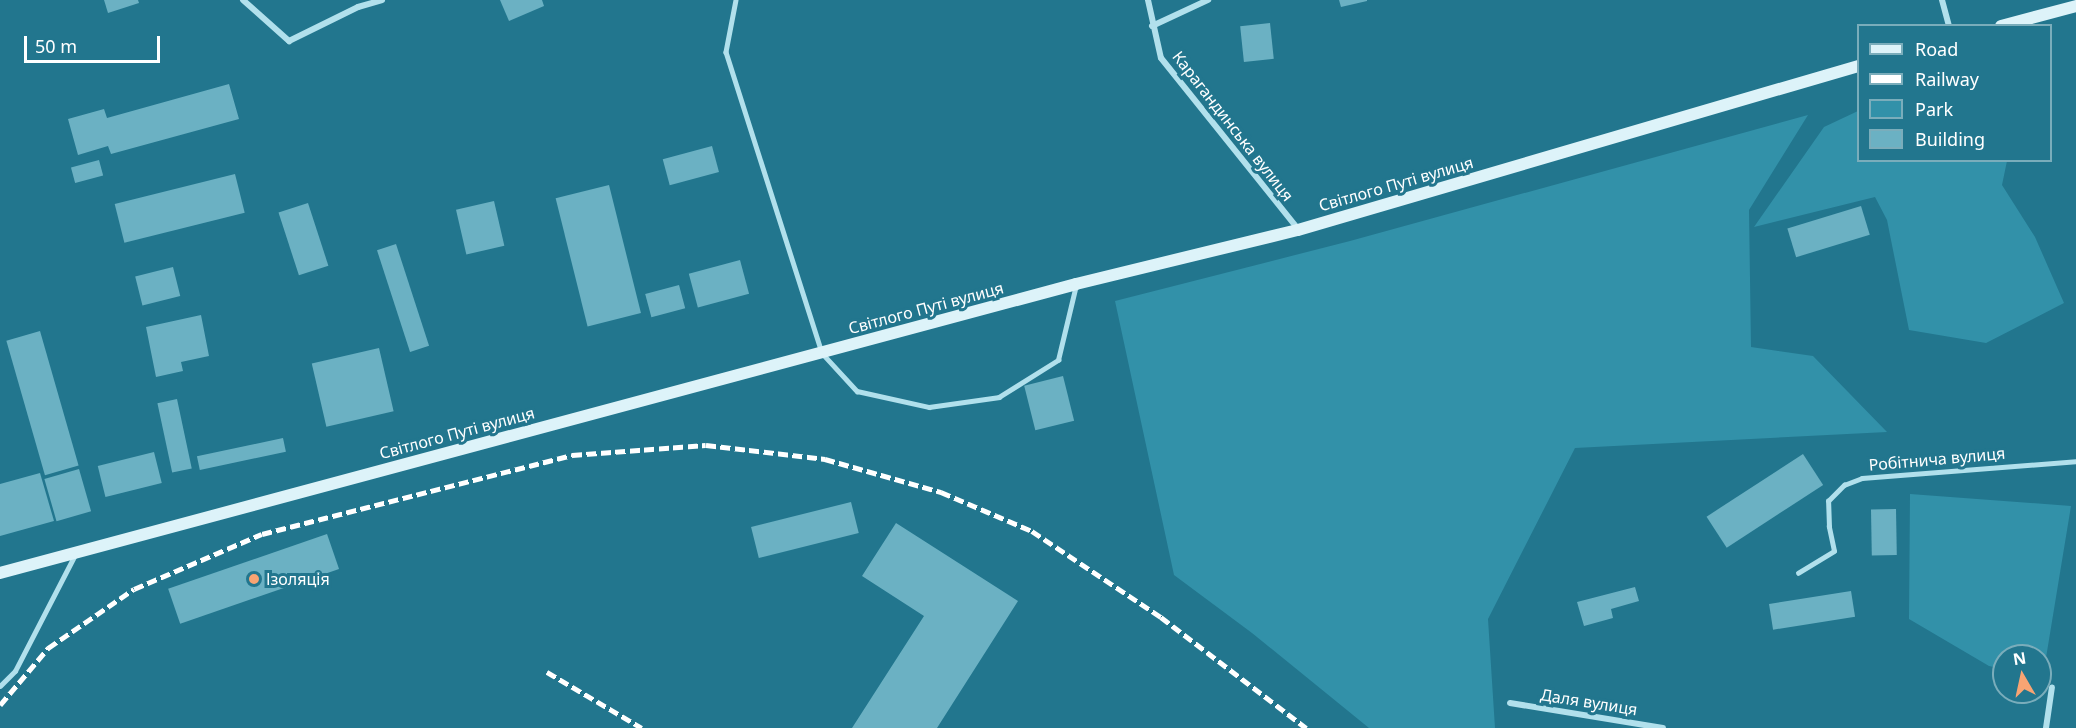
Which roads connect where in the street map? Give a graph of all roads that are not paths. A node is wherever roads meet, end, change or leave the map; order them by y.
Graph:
1 (243, 0) edge
2 (382, 0) edge
3 (736, 0) edge
4 (1148, 0) edge
5 (1208, 0) edge
6 (1942, 0) edge
7 (357, 4) edge
8 (2076, 6) edge
9 (1948, 24) edge
10 (2008, 24) edge
11 (1152, 26) junction
12 (1857, 66) edge
13 (1298, 230) junction
14 (1076, 284) junction
15 (822, 353) junction
16 (2076, 461) edge
17 (76, 552) junction
18 (0, 573) edge
19 (1798, 573) dead end
20 (0, 686) edge
21 (1510, 703) dead end
22 (2050, 704) edge
23 (1663, 728) edge
24 (2046, 728) edge

1 - 7 street
2 - 7 street
3 - 15 lane
4 - 11 street, Карагандинська вулиця
5 - 11 street
6 - 9 street
8 - 10 main road
11 - 13 street, Карагандинська вулиця
12 - 13 main road, Світлого Путі вулиця
13 - 14 main road, Світлого Путі вулиця
14 - 15 main road, Світлого Путі вулиця
14 - 15 lane
15 - 17 main road, Світлого Путі вулиця
16 - 19 lane, Робітнича вулиця
17 - 18 main road, Світлого Путі вулиця
17 - 20 lane
21 - 23 street, Даля вулиця
22 - 24 street

